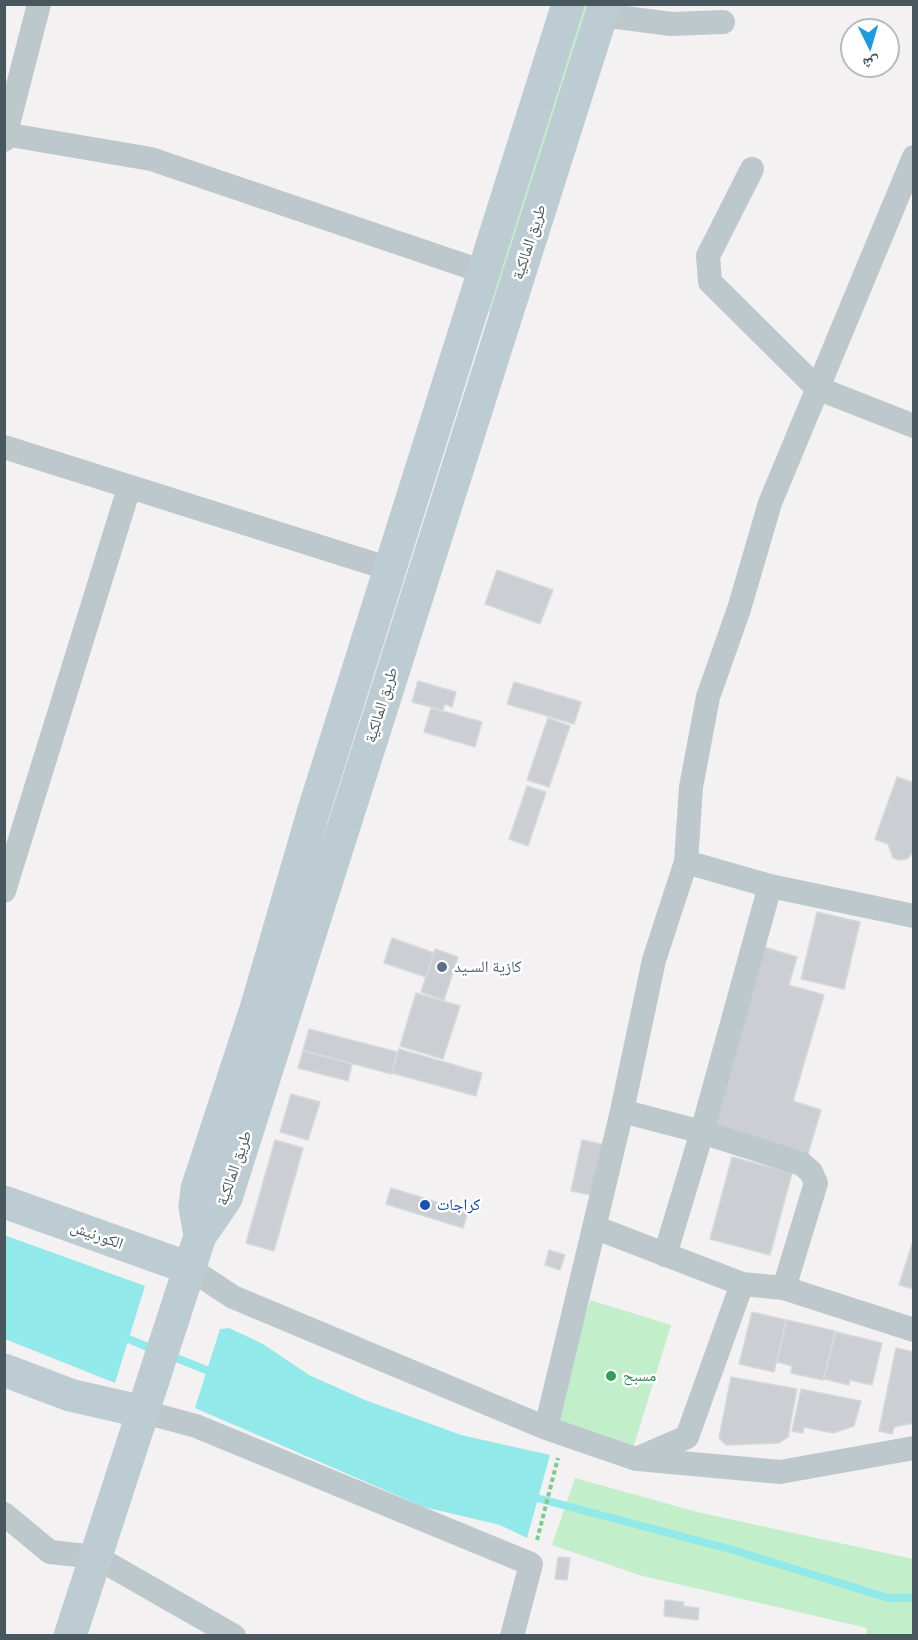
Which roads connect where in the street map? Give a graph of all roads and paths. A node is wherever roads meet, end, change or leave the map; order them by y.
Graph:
1 (39, 4) edge
2 (568, 4) edge
3 (603, 10) edge
4 (723, 22) dead end
5 (5, 136) edge
6 (914, 157) edge
7 (752, 170) dead end
8 (483, 272) junction
9 (466, 327) junction
10 (498, 339) junction
11 (817, 388) junction
12 (914, 426) edge
13 (4, 447) edge
14 (129, 488) junction
15 (390, 568) junction
16 (421, 579) junction
17 (313, 813) junction
18 (344, 823) junction
19 (686, 862) junction
20 (770, 886) junction
21 (4, 891) edge
22 (914, 916) edge
23 (269, 1014) junction
24 (622, 1112) junction
25 (702, 1132) junction
26 (4, 1202) edge
27 (594, 1227) junction
28 (665, 1255) junction
29 (185, 1283) junction
30 (742, 1284) junction
31 (784, 1288) junction
32 (914, 1330) edge
33 (4, 1370) edge
34 (146, 1403) junction
35 (546, 1428) junction
36 (914, 1448) edge
37 (558, 1458) dead end
38 (636, 1459) junction
39 (4, 1514) edge
40 (537, 1541) dead end
41 (96, 1557) junction
42 (70, 1635) edge
43 (234, 1635) edge
44 (512, 1635) edge

1 - 5 street
2 - 8 main road, طريق المالكية
3 - 4 street
3 - 10 main road, طريق المالكية
5 - 8 street
6 - 11 street
7 - 11 street
8 - 9 main road, طريق المالكية
9 - 10 main road
9 - 15 main road, طريق المالكية
10 - 16 main road, طريق المالكية
11 - 12 street
11 - 19 street
13 - 14 street
14 - 15 street
14 - 21 street
15 - 16 main road
15 - 17 main road, طريق المالكية
16 - 18 main road, طريق المالكية
17 - 18 main road
17 - 23 main road, طريق المالكية
18 - 23 main road, طريق المالكية
19 - 20 street
19 - 24 street
20 - 22 street
20 - 25 street
23 - 29 main road, طريق المالكية
24 - 25 street
24 - 27 street
25 - 28 street
25 - 31 street
26 - 29 main road, الكورنيش
27 - 28 street
27 - 35 street
28 - 30 street
29 - 34 main road, طريق المالكية
29 - 35 street
30 - 31 street
30 - 38 street
31 - 32 street
33 - 34 main road
34 - 41 main road, طريق المالكية
34 - 44 street
35 - 38 street
36 - 38 street
37 - 40 path
39 - 41 street
41 - 42 main road, طريق المالكية
41 - 43 street

